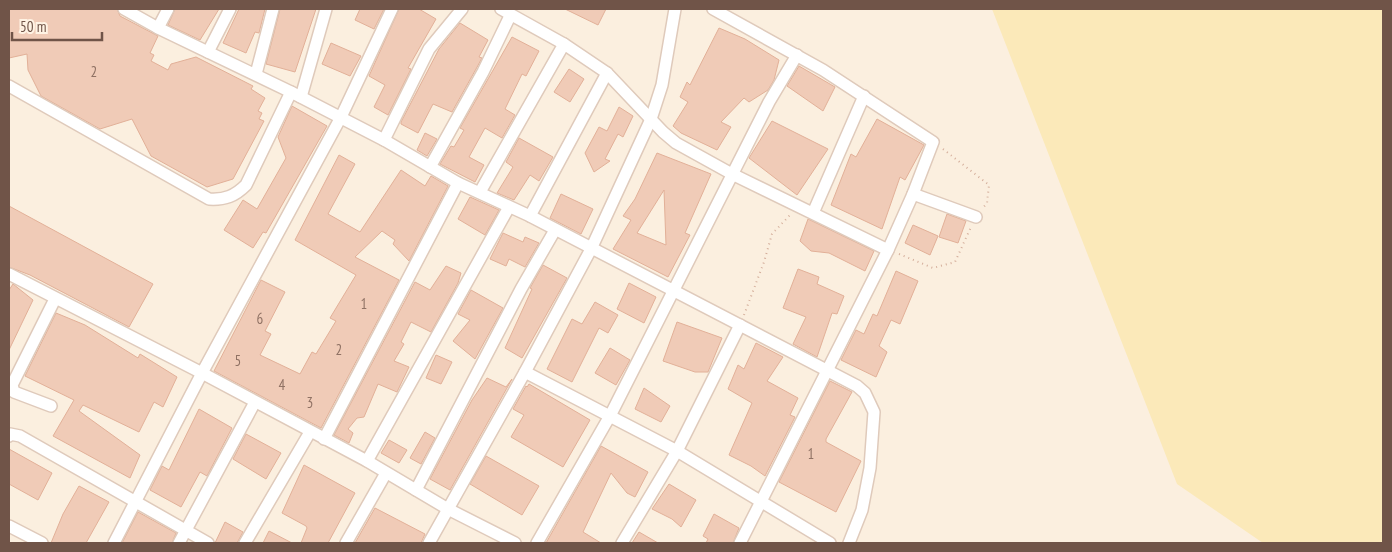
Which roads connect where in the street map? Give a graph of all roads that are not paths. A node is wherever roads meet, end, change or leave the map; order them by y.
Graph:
1 (124, 9) edge
2 (168, 9) edge
3 (230, 9) edge
4 (273, 9) edge
5 (326, 9) edge
6 (392, 9) edge
7 (462, 9) edge
8 (675, 9) edge
9 (713, 9) edge
10 (506, 12) edge
11 (158, 28) junction
12 (564, 44) junction
13 (208, 52) junction
14 (797, 55) junction
15 (607, 73) junction
16 (256, 74) junction
17 (9, 86) edge
18 (296, 94) junction
19 (864, 96) junction
20 (341, 117) junction
21 (650, 119) junction
22 (384, 140) junction
23 (430, 167) junction
24 (732, 174) junction
25 (458, 183) junction
26 (480, 192) junction
27 (913, 194) junction
28 (509, 207) junction
29 (813, 213) junction
30 (530, 216) junction
31 (976, 217) road end
32 (555, 230) junction
33 (591, 249) junction
34 (888, 250) junction
35 (10, 277) edge
36 (674, 291) junction
37 (55, 299) junction
38 (740, 325) junction
39 (828, 371) junction
40 (526, 372) junction
41 (202, 373) junction
42 (255, 402) junction
43 (51, 406) dead end
44 (611, 414) junction
45 (310, 432) junction
46 (9, 436) edge
47 (324, 439) junction
48 (677, 451) junction
49 (367, 461) junction
50 (386, 473) junction
51 (416, 490) junction
52 (762, 501) junction
53 (135, 503) junction
54 (448, 509) junction
55 (9, 526) edge
56 (186, 531) junction
57 (42, 543) edge
58 (114, 543) edge
59 (180, 543) edge
60 (208, 543) edge
61 (245, 543) edge
62 (346, 543) edge
63 (429, 543) edge
64 (515, 543) edge
65 (537, 543) edge
66 (622, 543) edge
67 (740, 543) edge
68 (830, 543) edge
69 (849, 543) edge

1 - 11 street
2 - 11 street
3 - 13 street
4 - 16 street
5 - 18 street
6 - 20 street
7 - 22 street
8 - 21 street
9 - 14 street
10 - 12 street
10 - 23 street
11 - 13 street
12 - 15 street
12 - 26 street
13 - 16 street
14 - 19 street
14 - 24 street
15 - 21 street
15 - 30 street
16 - 18 street
17 - 18 street
18 - 20 street
19 - 27 street
19 - 29 street
20 - 22 street
20 - 41 street
21 - 24 street
21 - 33 street
22 - 23 street
23 - 25 street
24 - 29 street
24 - 36 street
25 - 26 street
25 - 47 street
26 - 28 street
27 - 31 street
27 - 34 street
28 - 30 street
28 - 49 street
29 - 34 street
30 - 32 street
32 - 33 street
32 - 51 street
33 - 36 street
33 - 40 street
34 - 39 street
35 - 37 street
36 - 38 street
36 - 44 street
37 - 41 street
37 - 43 street
38 - 39 street
38 - 48 street
39 - 52 street
39 - 69 street
40 - 44 street
40 - 54 street
41 - 42 street
41 - 53 street
42 - 45 street
42 - 56 street
44 - 48 street
44 - 65 street
45 - 47 street
45 - 61 street
46 - 53 street
47 - 49 street
48 - 52 street
48 - 66 street
49 - 50 street
50 - 51 street
50 - 62 street
51 - 54 street
52 - 67 street
52 - 68 street
53 - 56 street
53 - 58 street
54 - 63 street
54 - 64 street
55 - 57 street
56 - 59 street
56 - 60 street

